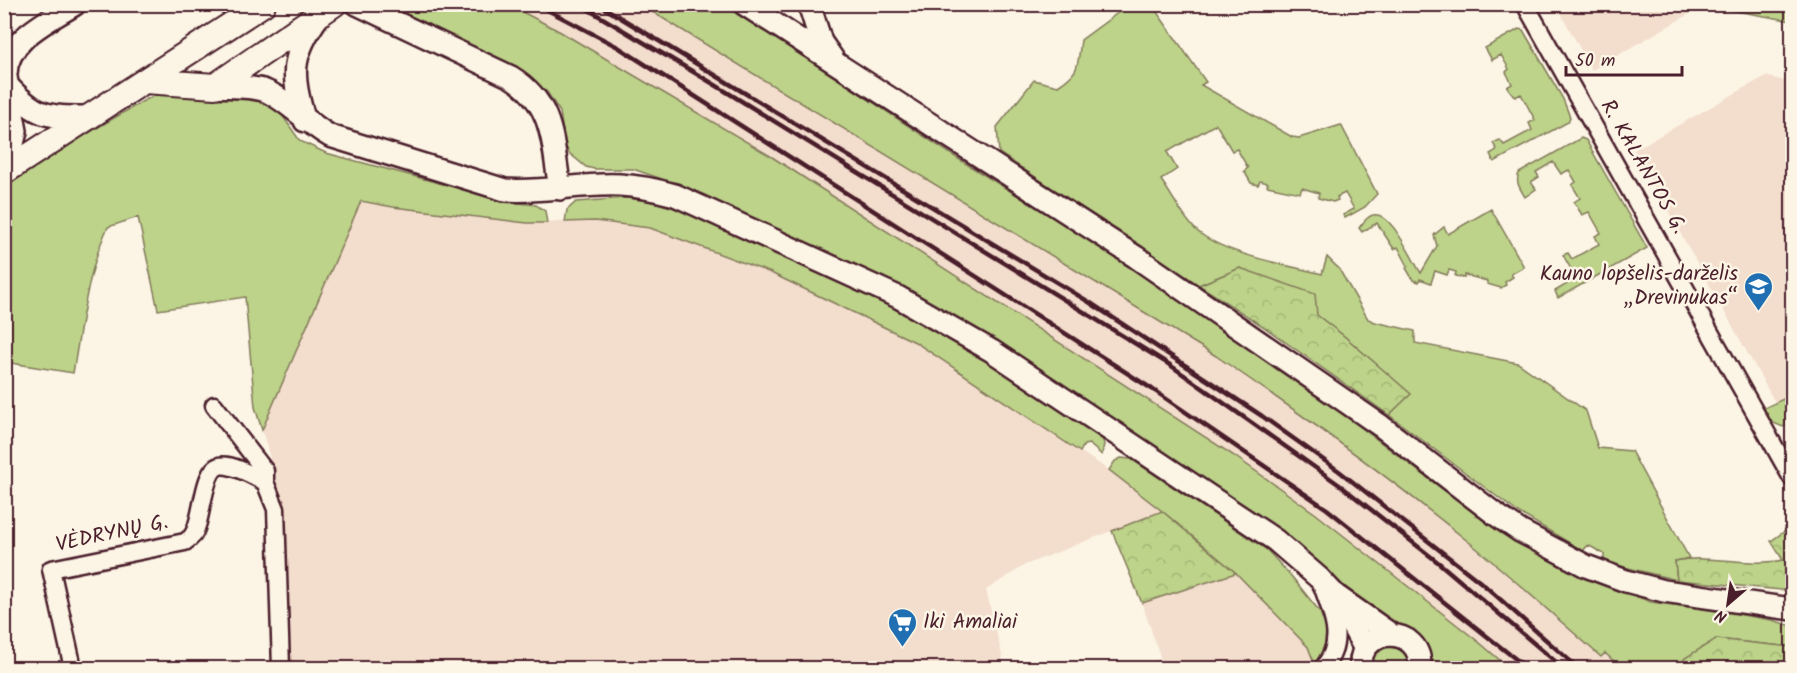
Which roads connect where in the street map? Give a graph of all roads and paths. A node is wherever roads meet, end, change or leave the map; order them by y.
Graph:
1 (75, 4) edge
2 (263, 4) edge
3 (357, 4) edge
4 (809, 4) edge
5 (1525, 4) edge
6 (746, 5) edge
7 (327, 9) edge
8 (842, 68) junction
9 (145, 81) junction
10 (7, 85) junction
11 (215, 86) junction
12 (90, 117) junction
13 (305, 121) junction
14 (4, 164) edge
15 (4, 171) edge
16 (560, 189) junction
17 (214, 405) dead end
18 (1792, 478) edge
19 (264, 482) junction
20 (1319, 578) junction
21 (1335, 595) junction
22 (1792, 609) edge
23 (1392, 635) junction
24 (1359, 663) edge
25 (73, 669) edge
26 (281, 669) edge
27 (1323, 669) edge
28 (1420, 669) edge

1 - 10 main road
2 - 9 highway
3 - 16 main road
4 - 8 main road
5 - 18 street, R. KALANTOS G.
6 - 8 main road
7 - 11 highway
7 - 13 main road
8 - 22 main road
9 - 11 highway
9 - 12 highway
10 - 12 main road
10 - 14 main road
11 - 13 main road
12 - 15 highway
13 - 16 main road
16 - 20 main road
17 - 19 street
19 - 25 street, VĖDRYNŲ G.
19 - 26 street
20 - 21 main road
20 - 27 street
21 - 23 main road
21 - 24 main road
23 - 24 main road
23 - 28 main road

